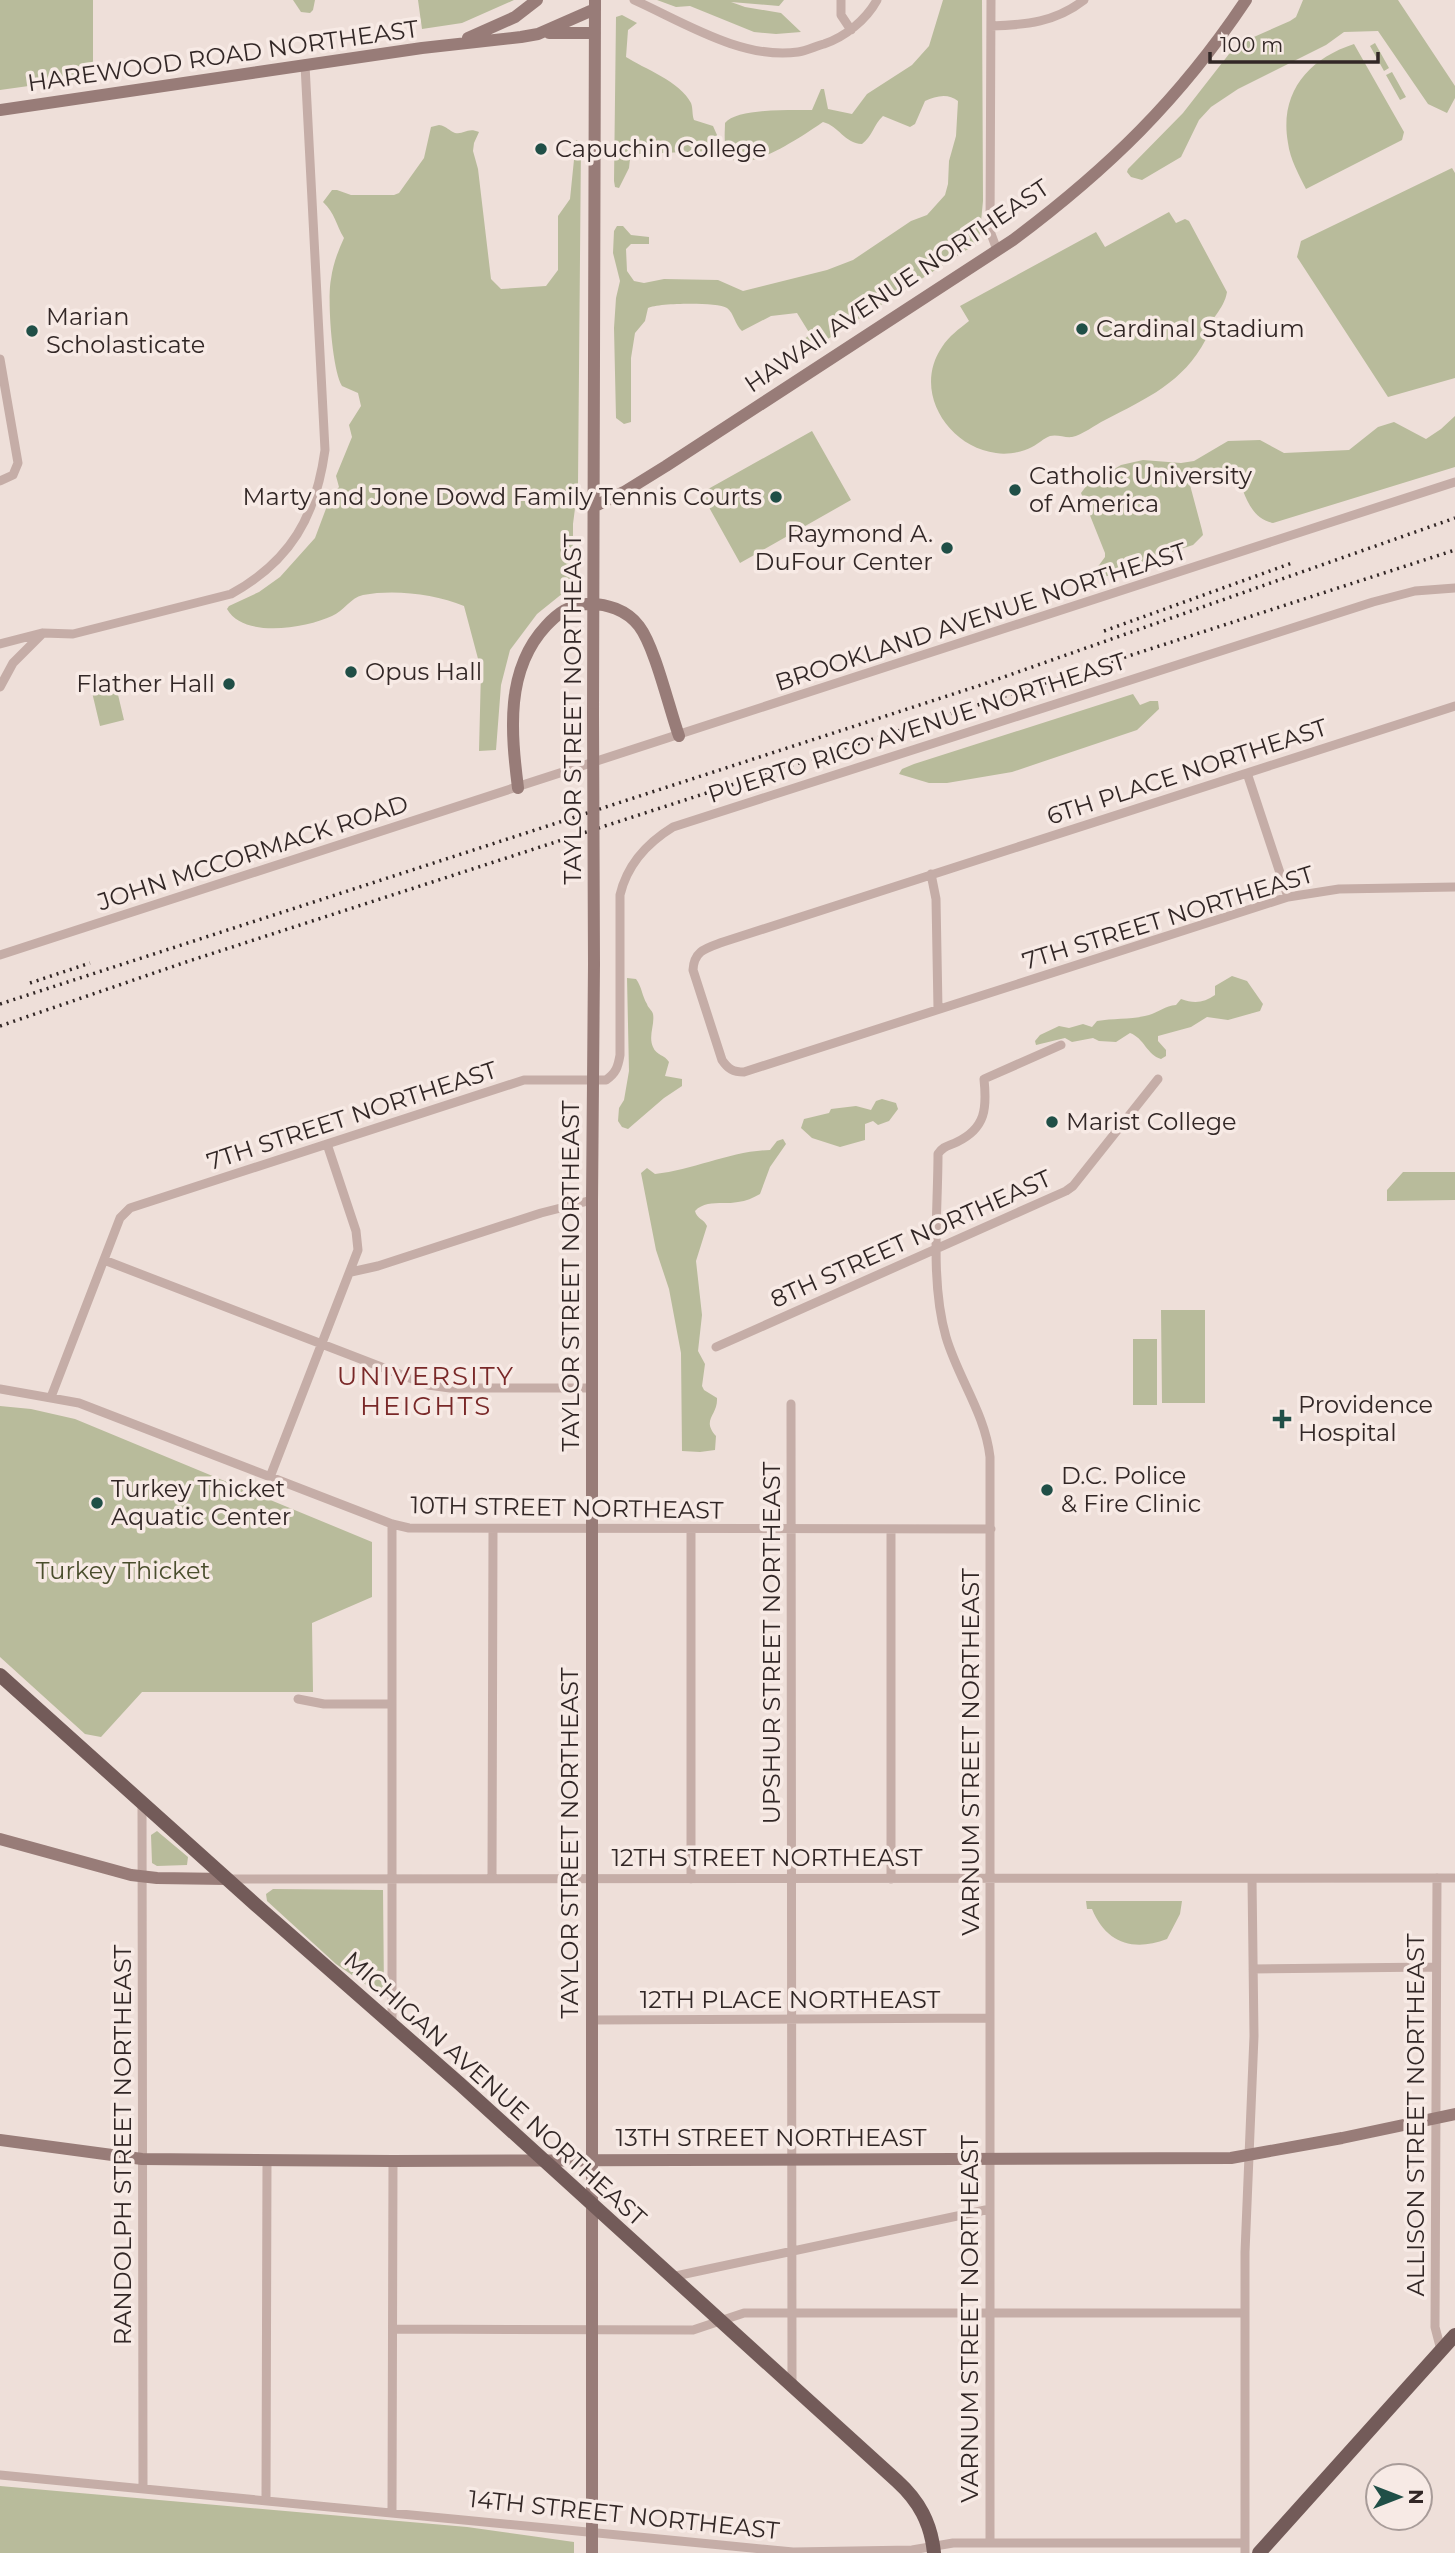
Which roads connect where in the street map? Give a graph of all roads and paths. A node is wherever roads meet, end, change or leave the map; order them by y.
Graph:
1 (537, 0) edge
2 (634, 0) edge
3 (841, 0) edge
4 (877, 0) edge
5 (991, 0) edge
6 (1084, 0) edge
7 (1246, 0) edge
8 (595, 5) edge
9 (991, 26) junction
10 (851, 30) junction
11 (595, 33) junction
12 (538, 34) junction
13 (452, 45) junction
14 (305, 65) junction
15 (0, 110) edge
16 (997, 250) junction
17 (0, 359) edge
18 (0, 481) edge
19 (1455, 482) edge
20 (595, 506) junction
21 (1455, 588) edge
22 (593, 604) junction
23 (43, 632) junction
24 (0, 644) edge
25 (0, 687) edge
26 (1455, 706) edge
27 (679, 736) junction
28 (1247, 773) junction
29 (518, 788) junction
30 (931, 874) junction
31 (1455, 887) edge
32 (1288, 897) junction
33 (0, 955) edge
34 (938, 1009) junction
35 (1061, 1045) dead end
36 (1158, 1079) dead end
37 (592, 1080) junction
38 (327, 1144) junction
39 (592, 1200) junction
40 (937, 1248) junction
41 (104, 1260) junction
42 (351, 1272) junction
43 (322, 1344) junction
44 (716, 1348) dead end
45 (592, 1388) junction
46 (0, 1389) edge
47 (51, 1397) junction
48 (791, 1405) dead end
49 (270, 1477) junction
50 (392, 1524) junction
51 (493, 1529) junction
52 (592, 1529) junction
53 (691, 1529) junction
54 (791, 1529) junction
55 (991, 1529) junction
56 (891, 1530) junction
57 (0, 1675) edge
58 (298, 1699) dead end
59 (392, 1704) junction
60 (142, 1801) junction
61 (0, 1839) edge
62 (141, 1877) junction
63 (1437, 1878) junction
64 (1455, 1878) edge
65 (227, 1879) junction
66 (392, 1879) junction
67 (492, 1879) junction
68 (592, 1879) junction
69 (691, 1879) junction
70 (791, 1879) junction
71 (891, 1879) junction
72 (990, 1879) junction
73 (1252, 1879) junction
74 (1435, 1967) junction
75 (1253, 1969) junction
76 (990, 2018) junction
77 (791, 2019) junction
78 (591, 2020) junction
79 (392, 2026) junction
80 (1455, 2113) edge
81 (1435, 2118) junction
82 (0, 2140) edge
83 (1248, 2155) junction
84 (142, 2159) junction
85 (791, 2159) junction
86 (990, 2159) junction
87 (267, 2160) junction
88 (544, 2160) junction
89 (591, 2160) junction
90 (393, 2161) junction
91 (591, 2204) junction
92 (990, 2209) junction
93 (791, 2250) junction
94 (670, 2277) junction
95 (791, 2313) junction
96 (1245, 2313) junction
97 (990, 2314) junction
98 (719, 2321) junction
99 (393, 2329) junction
100 (592, 2330) junction
101 (1455, 2335) edge
102 (1441, 2350) junction
103 (792, 2386) junction
104 (0, 2475) edge
105 (143, 2488) junction
106 (266, 2500) junction
107 (392, 2512) junction
108 (592, 2533) junction
109 (990, 2543) junction
110 (1245, 2548) edge
111 (934, 2550) edge
112 (592, 2553) edge
113 (1259, 2553) edge

1 - 13 main road, HAREWOOD ROAD NORTHEAST
2 - 10 street
3 - 10 street
4 - 10 street
5 - 9 street
6 - 9 street
7 - 16 main road, HAWAII AVENUE NORTHEAST
8 - 11 main road, TAYLOR STREET NORTHEAST
8 - 12 main road, HAREWOOD ROAD NORTHEAST
9 - 16 street
11 - 12 main road
11 - 20 main road, TAYLOR STREET NORTHEAST
12 - 13 main road, HAREWOOD ROAD NORTHEAST
13 - 14 main road, HAREWOOD ROAD NORTHEAST
14 - 15 main road, HAREWOOD ROAD NORTHEAST
14 - 23 street
16 - 20 main road, HAWAII AVENUE NORTHEAST
17 - 18 street
19 - 27 street, BROOKLAND AVENUE NORTHEAST
20 - 22 main road, TAYLOR STREET NORTHEAST
21 - 37 street, PUERTO RICO AVENUE NORTHEAST
22 - 27 main road
22 - 29 main road
22 - 37 main road, TAYLOR STREET NORTHEAST, bridge
23 - 24 street
23 - 25 street
26 - 28 street, 6TH PLACE NORTHEAST
27 - 29 street, BROOKLAND AVENUE NORTHEAST
28 - 30 street, 6TH PLACE NORTHEAST
28 - 32 street
29 - 33 street, JOHN MCCORMACK ROAD
30 - 34 street
30 - 34 street, 6TH PLACE NORTHEAST
31 - 32 street, 7TH STREET NORTHEAST
32 - 34 street, 7TH STREET NORTHEAST
35 - 40 street, VARNUM STREET NORTHEAST
36 - 40 street, 8TH STREET NORTHEAST
37 - 38 street, 7TH STREET NORTHEAST
37 - 39 main road, TAYLOR STREET NORTHEAST
38 - 41 street, 7TH STREET NORTHEAST
38 - 42 street
39 - 42 street
39 - 45 main road, TAYLOR STREET NORTHEAST
40 - 44 street, 8TH STREET NORTHEAST
40 - 55 street, VARNUM STREET NORTHEAST
41 - 43 street
41 - 47 street
42 - 43 street
43 - 45 street
43 - 49 street
45 - 52 main road, TAYLOR STREET NORTHEAST
46 - 47 street, 10TH STREET NORTHEAST
47 - 49 street, 10TH STREET NORTHEAST
48 - 54 street, UPSHUR STREET NORTHEAST
49 - 50 street, 10TH STREET NORTHEAST
50 - 51 street, 10TH STREET NORTHEAST
50 - 59 street
51 - 52 street, 10TH STREET NORTHEAST
51 - 67 street
52 - 53 street, 10TH STREET NORTHEAST
52 - 68 main road, TAYLOR STREET NORTHEAST
53 - 54 street, 10TH STREET NORTHEAST
53 - 69 street
54 - 56 street, 10TH STREET NORTHEAST
54 - 70 street, UPSHUR STREET NORTHEAST
55 - 56 street, 10TH STREET NORTHEAST
55 - 72 street, VARNUM STREET NORTHEAST
56 - 71 street
57 - 60 main road, MICHIGAN AVENUE NORTHEAST
58 - 59 street
59 - 66 street
60 - 62 street, RANDOLPH STREET NORTHEAST
60 - 65 main road, MICHIGAN AVENUE NORTHEAST
61 - 62 main road, 12TH STREET NORTHEAST
62 - 65 main road, 12TH STREET NORTHEAST
62 - 84 street, RANDOLPH STREET NORTHEAST
63 - 64 street, 12TH STREET NORTHEAST
63 - 73 street, 12TH STREET NORTHEAST
63 - 74 street, ALLISON STREET NORTHEAST
65 - 66 street, 12TH STREET NORTHEAST
65 - 79 main road, MICHIGAN AVENUE NORTHEAST
66 - 67 street, 12TH STREET NORTHEAST
66 - 79 street
67 - 68 street, 12TH STREET NORTHEAST
68 - 69 street, 12TH STREET NORTHEAST
68 - 78 main road, TAYLOR STREET NORTHEAST
69 - 70 street, 12TH STREET NORTHEAST
70 - 71 street, 12TH STREET NORTHEAST
70 - 77 street, UPSHUR STREET NORTHEAST
71 - 72 street, 12TH STREET NORTHEAST
72 - 73 street, 12TH STREET NORTHEAST
72 - 76 street, VARNUM STREET NORTHEAST
73 - 75 street
74 - 75 street
74 - 81 street, ALLISON STREET NORTHEAST
75 - 83 street
76 - 77 street, 12TH PLACE NORTHEAST
76 - 86 street, VARNUM STREET NORTHEAST
77 - 78 street, 12TH PLACE NORTHEAST
77 - 85 street, UPSHUR STREET NORTHEAST
78 - 89 main road, TAYLOR STREET NORTHEAST
79 - 88 main road, MICHIGAN AVENUE NORTHEAST
80 - 81 main road, 13TH STREET NORTHEAST
81 - 83 main road, 13TH STREET NORTHEAST
81 - 102 street, ALLISON STREET NORTHEAST
82 - 84 main road, 13TH STREET NORTHEAST
83 - 86 main road, 13TH STREET NORTHEAST
83 - 96 street
84 - 87 main road, 13TH STREET NORTHEAST
84 - 105 street, RANDOLPH STREET NORTHEAST
85 - 86 main road, 13TH STREET NORTHEAST
85 - 89 main road, 13TH STREET NORTHEAST
85 - 93 street, UPSHUR STREET NORTHEAST
86 - 92 street, VARNUM STREET NORTHEAST
87 - 90 main road, 13TH STREET NORTHEAST
87 - 106 street
88 - 89 main road, 13TH STREET NORTHEAST
88 - 90 main road, 13TH STREET NORTHEAST
88 - 91 main road, MICHIGAN AVENUE NORTHEAST
89 - 91 main road, TAYLOR STREET NORTHEAST
90 - 99 street
91 - 94 main road, MICHIGAN AVENUE NORTHEAST
91 - 100 main road, TAYLOR STREET NORTHEAST
92 - 93 street
92 - 97 street, VARNUM STREET NORTHEAST
93 - 94 street
93 - 95 street, UPSHUR STREET NORTHEAST
94 - 98 main road, MICHIGAN AVENUE NORTHEAST
95 - 97 street
95 - 98 street
95 - 103 street, UPSHUR STREET NORTHEAST
96 - 97 street
96 - 110 street
97 - 109 street, VARNUM STREET NORTHEAST
98 - 100 street
98 - 103 main road, MICHIGAN AVENUE NORTHEAST
99 - 100 street
99 - 107 street
100 - 108 main road, TAYLOR STREET NORTHEAST
101 - 102 main road
102 - 113 main road
103 - 111 main road, MICHIGAN AVENUE NORTHEAST
104 - 105 street, 14TH STREET NORTHEAST
105 - 106 street, 14TH STREET NORTHEAST
106 - 107 street, 14TH STREET NORTHEAST
107 - 108 street, 14TH STREET NORTHEAST
108 - 111 street, 14TH STREET NORTHEAST
108 - 112 main road, TAYLOR STREET NORTHEAST
109 - 110 street, 14TH STREET NORTHEAST
109 - 111 street, 14TH STREET NORTHEAST

